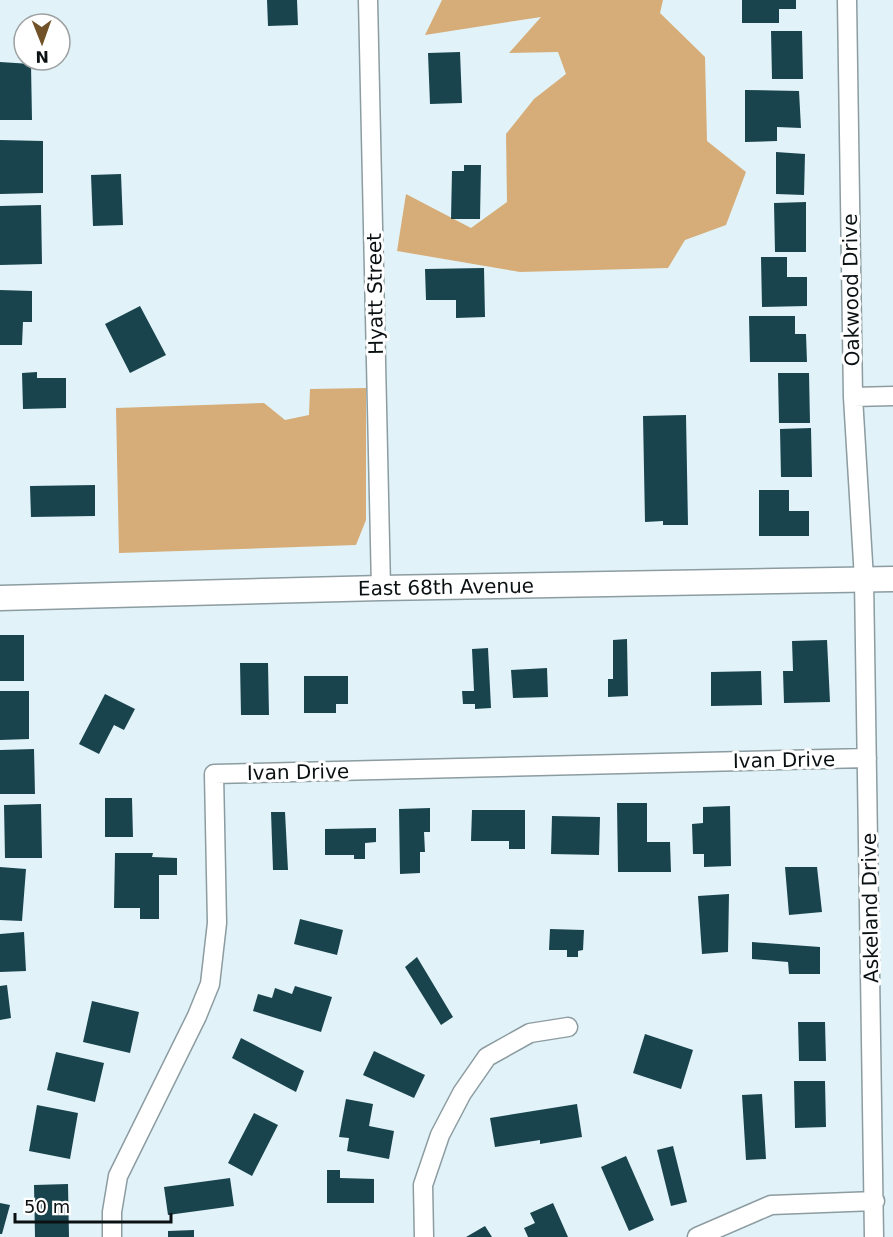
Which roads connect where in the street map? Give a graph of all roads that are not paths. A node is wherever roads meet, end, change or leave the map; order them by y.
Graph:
1 (368, 0) edge
2 (847, 0) edge
3 (893, 396) edge
4 (853, 397) junction
5 (864, 579) junction
6 (893, 579) edge
7 (381, 588) junction
8 (0, 598) edge
9 (867, 758) junction
10 (568, 1027) dead end
11 (875, 1201) junction
12 (112, 1237) edge
13 (424, 1237) edge
14 (697, 1237) edge
15 (874, 1237) edge

1 - 7 street, Hyatt Street
2 - 4 street, Oakwood Drive
3 - 4 street
4 - 5 street, Oakwood Drive
5 - 6 street, East 68th Avenue
5 - 7 street, East 68th Avenue
5 - 9 street, Askeland Drive
7 - 8 street, East 68th Avenue
9 - 11 street, Askeland Drive
9 - 12 street, Ivan Drive
10 - 13 street
11 - 14 street
11 - 15 street, Askeland Drive

